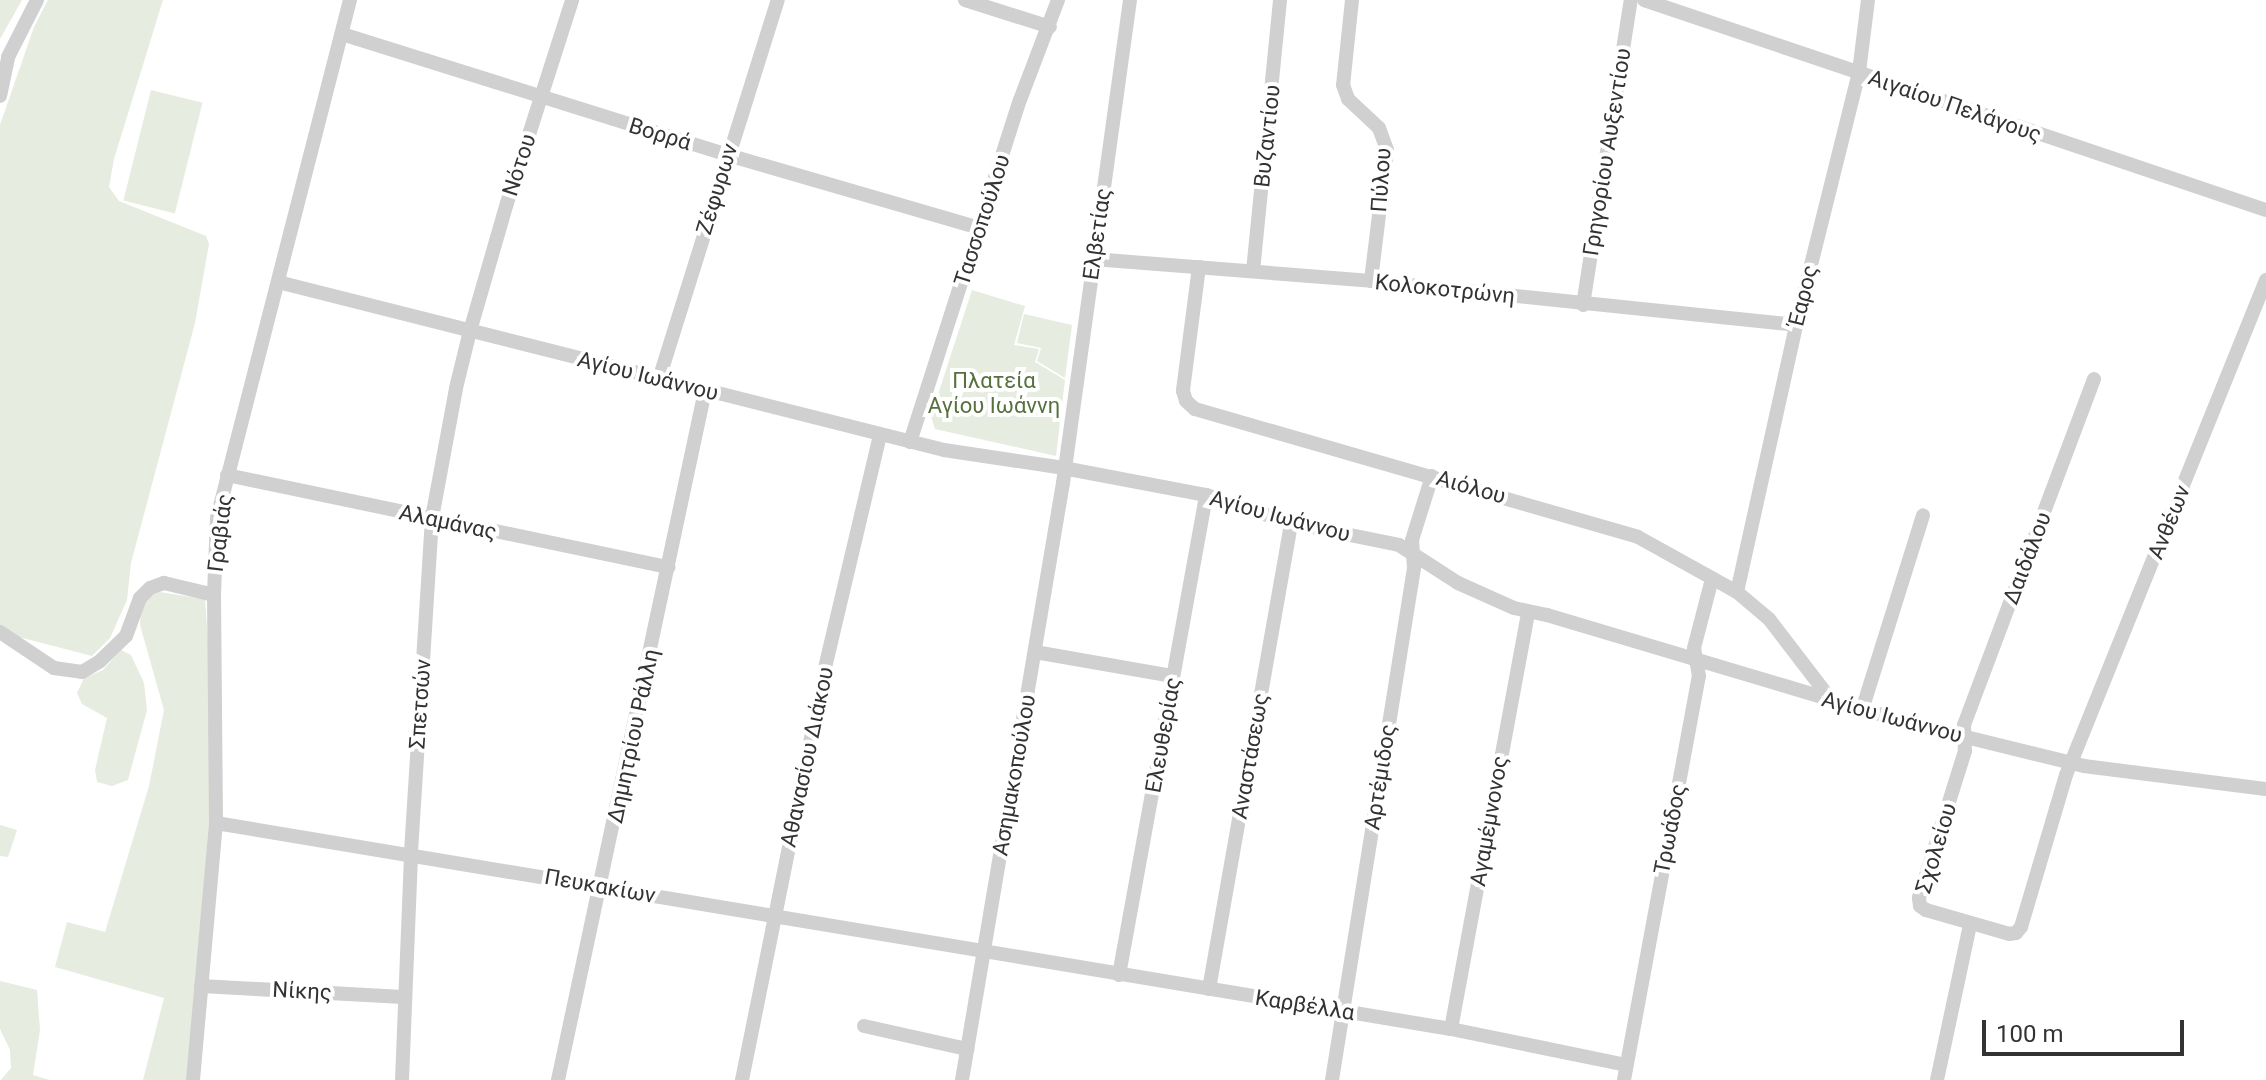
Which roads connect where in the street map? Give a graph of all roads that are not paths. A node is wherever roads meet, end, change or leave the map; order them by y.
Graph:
1 (37, 0) edge
2 (350, 0) edge
3 (572, 0) edge
4 (778, 0) edge
5 (965, 0) edge
6 (1058, 0) edge
7 (1130, 0) edge
8 (1280, 0) edge
9 (1352, 0) edge
10 (1631, 0) edge
11 (1644, 0) edge
12 (1868, 0) edge
13 (1050, 27) junction
14 (342, 34) junction
15 (1859, 72) junction
16 (0, 96) edge
17 (540, 97) junction
18 (728, 155) junction
19 (2266, 210) edge
20 (980, 228) junction
21 (1093, 259) junction
22 (1199, 267) junction
23 (1253, 271) junction
24 (2266, 280) edge
25 (1371, 281) junction
26 (278, 282) junction
27 (1583, 305) junction
28 (1796, 325) junction
29 (470, 331) junction
30 (659, 379) junction
31 (2094, 379) dead end
32 (705, 391) junction
33 (880, 435) junction
34 (910, 442) junction
35 (1066, 469) junction
36 (227, 475) junction
37 (1432, 476) junction
38 (1206, 495) junction
39 (1923, 515) dead end
40 (432, 518) junction
41 (1291, 523) junction
42 (1413, 553) junction
43 (669, 567) junction
44 (1712, 579) junction
45 (1737, 592) junction
46 (214, 595) junction
47 (1528, 613) junction
48 (0, 632) edge
49 (1035, 652) junction
50 (1696, 661) junction
51 (1173, 676) junction
52 (1832, 701) junction
53 (1862, 710) junction
54 (1964, 737) junction
55 (2071, 763) junction
56 (2266, 789) edge
57 (216, 823) junction
58 (411, 852) junction
59 (601, 886) junction
60 (775, 915) junction
61 (1970, 925) junction
62 (984, 951) junction
63 (1119, 975) junction
64 (201, 986) junction
65 (1209, 989) junction
66 (403, 997) junction
67 (1342, 1011) junction
68 (864, 1026) dead end
69 (1451, 1029) junction
70 (967, 1049) junction
71 (1625, 1073) edge
72 (193, 1080) edge
73 (402, 1080) edge
74 (558, 1080) edge
75 (742, 1080) edge
76 (962, 1080) edge
77 (1332, 1080) edge
78 (1937, 1080) edge

1 - 16 street
2 - 14 street, Γραβιάς
3 - 17 street, Νότου
4 - 18 street, Ζέφυρων
5 - 13 street
6 - 13 street, Τασσοπούλου
7 - 21 street, Ελβετίας
8 - 23 street, Βυζαντίου
9 - 25 street, Πύλου
10 - 27 street, Γρηγορίου Αυξεντίου
11 - 15 street, Αιγαίου Πελάγους
12 - 15 street, Έαρος
13 - 20 street, Τασσοπούλου
14 - 17 street, Βορρά
14 - 26 street, Γραβιάς
15 - 19 street, Αιγαίου Πελάγους
15 - 28 street, Έαρος
17 - 18 street, Βορρά
17 - 29 street, Νότου
18 - 20 street, Βορρά
18 - 30 street, Ζέφυρων
20 - 34 street, Τασσοπούλου
21 - 22 street, Κολοκοτρώνη
21 - 35 street, Ελβετίας
22 - 23 street, Κολοκοτρώνη
22 - 37 street, Αιόλου
23 - 25 street, Κολοκοτρώνη
24 - 55 street, Ανθέων
25 - 27 street, Κολοκοτρώνη
26 - 29 street, Αγίου Ιωάννου
26 - 36 street, Γραβιάς
27 - 28 street, Κολοκοτρώνη
28 - 45 street, Έαρος
29 - 30 street, Αγίου Ιωάννου
29 - 40 street, Σπετσών
30 - 32 street, Αγίου Ιωάννου
31 - 54 street, Δαιδάλου
32 - 33 street, Αγίου Ιωάννου
32 - 43 street, Δημητρίου Ράλλη
33 - 34 street, Αγίου Ιωάννου
33 - 60 street, Αθανασίου Διάκου
34 - 35 street, Αγίου Ιωάννου
35 - 38 street, Αγίου Ιωάννου
35 - 49 street, Ασημακοπούλου
36 - 40 street, Αλαμάνας
36 - 46 street, Γραβιάς
37 - 42 street, Αρτέμιδος
37 - 44 street, Αιόλου
38 - 41 street, Αγίου Ιωάννου
38 - 51 street, Ελευθερίας
39 - 53 street
40 - 43 street, Αλαμάνας
40 - 58 street, Σπετσών
41 - 42 street, Αγίου Ιωάννου
41 - 65 street, Αναστάσεως
42 - 47 street, Αγίου Ιωάννου
42 - 67 street, Αρτέμιδος
43 - 59 street, Δημητρίου Ράλλη
44 - 45 street, Αιόλου
44 - 50 street, Τρωάδος
45 - 52 street, Αιόλου
46 - 48 street
46 - 57 street, Γραβιάς
47 - 50 street, Αγίου Ιωάννου
47 - 69 street, Αγαμέμνονος
49 - 51 street
49 - 62 street, Ασημακοπούλου
50 - 52 street, Αγίου Ιωάννου
50 - 71 street, Τρωάδος
51 - 63 street, Ελευθερίας
52 - 53 street, Αγίου Ιωάννου
53 - 54 street, Αγίου Ιωάννου
54 - 55 street, Αγίου Ιωάννου
54 - 61 street, Σχολείου
55 - 56 street, Αγίου Ιωάννου
55 - 61 street, Σχολείου
57 - 58 street, Πευκακίων
57 - 64 street, Γραβιάς
58 - 59 street, Πευκακίων
58 - 66 street, Σπετσών
59 - 60 street, Πευκακίων
59 - 74 street, Δημητρίου Ράλλη
60 - 62 street, Πευκακίων
60 - 75 street, Αθανασίου Διάκου
61 - 78 street
62 - 63 street, Καρβέλλα
62 - 70 street, Ασημακοπούλου
63 - 65 street, Καρβέλλα
64 - 66 street, Νίκης
64 - 72 street, Γραβιάς
65 - 67 street, Καρβέλλα
66 - 73 street, Σπετσών
67 - 69 street, Καρβέλλα
67 - 77 street, Αρτέμιδος
68 - 70 street
69 - 71 street, Καρβέλλα
70 - 76 street, Ασημακοπούλου

